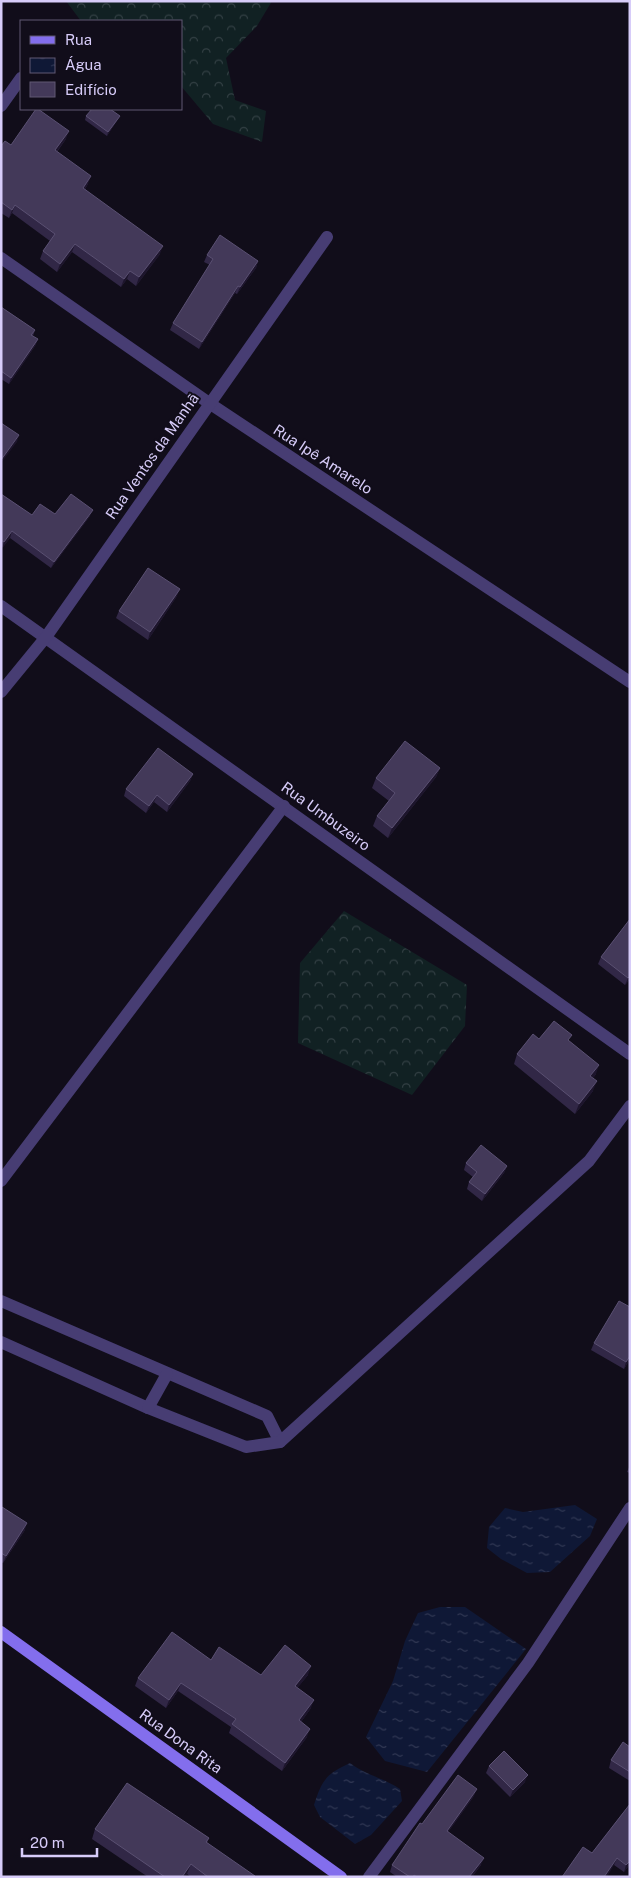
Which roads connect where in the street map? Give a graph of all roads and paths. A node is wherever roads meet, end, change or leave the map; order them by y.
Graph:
1 (20, 79) edge
2 (1, 106) edge
3 (328, 237) dead end
4 (1, 258) edge
5 (209, 403) junction
6 (1, 606) edge
7 (46, 637) junction
8 (630, 682) edge
9 (1, 692) edge
10 (284, 806) junction
11 (630, 1054) edge
12 (630, 1106) edge
13 (1, 1181) edge
14 (1, 1301) edge
15 (1, 1342) edge
16 (167, 1374) junction
17 (148, 1408) junction
18 (280, 1442) junction
19 (630, 1508) edge
20 (1, 1632) edge
21 (341, 1877) edge
22 (369, 1877) edge

1 - 2 street
3 - 5 street, Rua Ventos da Manhã
4 - 5 street, Rua Ipê Amarelo
5 - 7 street, Rua Ventos da Manhã
5 - 8 street, Rua Ipê Amarelo
6 - 7 street, Rua Umbuzeiro
7 - 9 street, Rua Ventos da Manhã
7 - 10 street, Rua Umbuzeiro
10 - 11 street, Rua Umbuzeiro
10 - 13 street
12 - 18 street
14 - 16 street
15 - 17 street
16 - 17 street
16 - 18 street
17 - 18 street
19 - 22 street
20 - 21 main road, Rua Dona Rita

